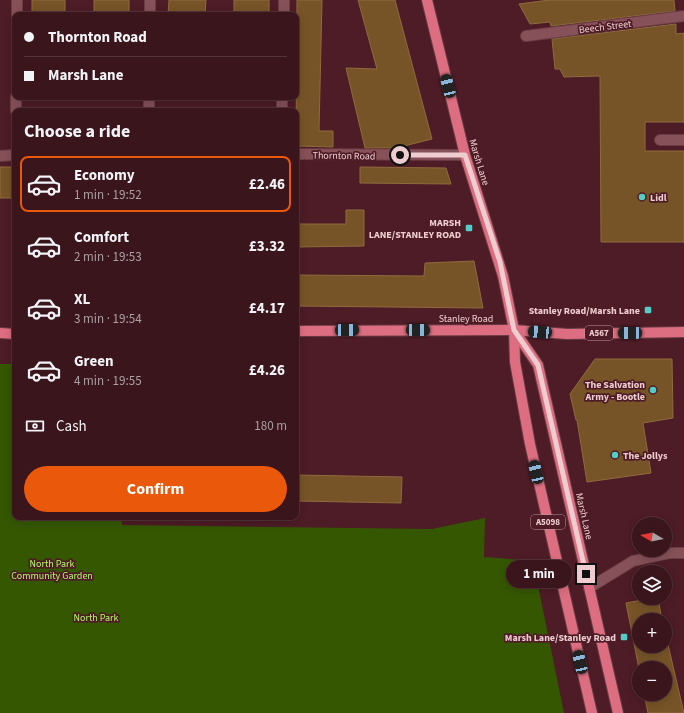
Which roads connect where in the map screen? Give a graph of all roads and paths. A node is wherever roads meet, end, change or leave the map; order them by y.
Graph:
1 (17, 0) edge
2 (150, 0) edge
3 (284, 0) edge
4 (426, 0) edge
5 (17, 12) edge
6 (150, 12) edge
7 (284, 12) edge
8 (684, 16) edge
9 (526, 36) dead end
10 (660, 140) dead end
11 (684, 140) edge
12 (299, 154) edge
13 (12, 155) edge
14 (465, 155) junction
15 (0, 156) edge
16 (514, 330) junction
17 (299, 331) edge
18 (684, 332) edge
19 (0, 334) edge
20 (12, 334) edge
21 (684, 553) edge
22 (589, 588) junction
23 (592, 713) edge
24 (618, 713) edge

1 - 5 street
2 - 6 street
3 - 7 street
4 - 14 main road, Marsh Lane / A5098
8 - 9 street, Beech Street
10 - 11 street
12 - 14 street, Thornton Road
13 - 15 street
14 - 16 main road, Marsh Lane / A5098
16 - 17 main road, Stanley Road / A567
16 - 18 main road, Stanley Road / A567
16 - 22 main road, Marsh Lane / A5098
16 - 23 main road, Marsh Lane / A5098
19 - 20 main road
21 - 22 street
22 - 24 main road, Marsh Lane / A5098

